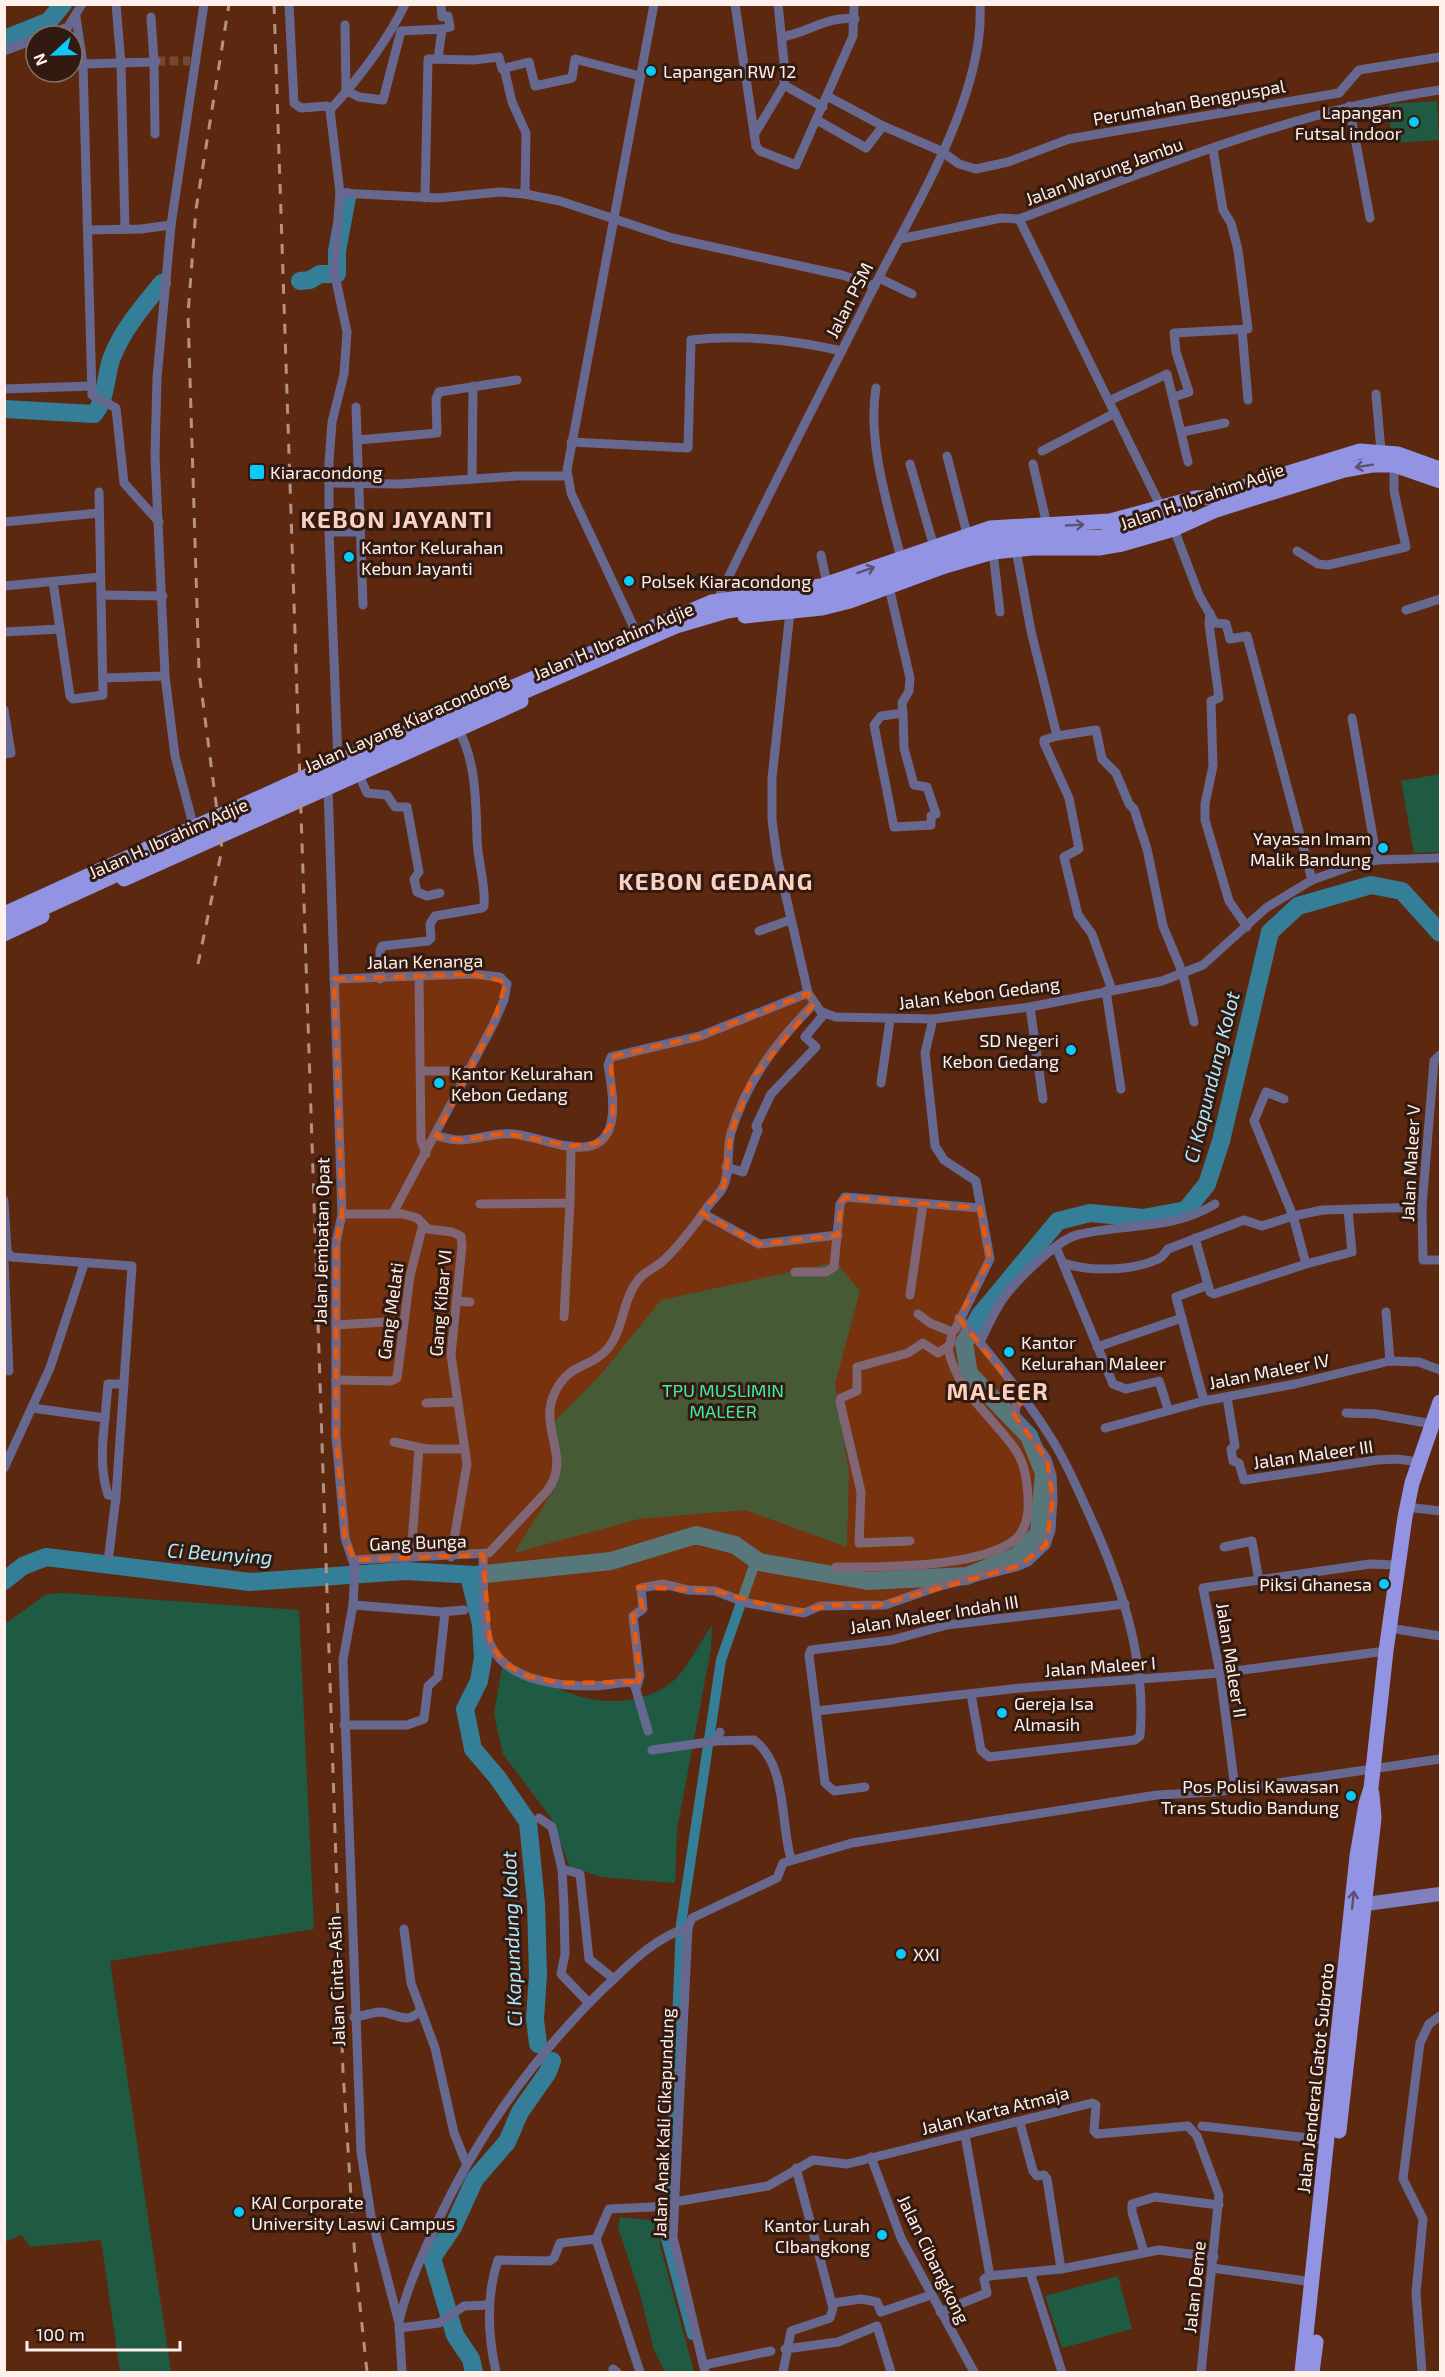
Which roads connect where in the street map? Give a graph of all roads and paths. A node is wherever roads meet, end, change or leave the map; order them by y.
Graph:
1 (82, 4) edge
2 (116, 4) edge
3 (204, 4) edge
4 (289, 4) edge
5 (405, 4) edge
6 (441, 4) edge
7 (654, 4) edge
8 (735, 4) edge
9 (778, 4) edge
10 (854, 4) edge
11 (980, 4) edge
12 (76, 17) junction
13 (151, 17) dead end
14 (855, 19) junction
15 (70, 24) edge
16 (77, 24) edge
17 (345, 25) dead end
18 (442, 29) junction
19 (782, 37) junction
20 (24, 44) edge
21 (4, 51) edge
22 (1440, 57) edge
23 (438, 59) junction
24 (155, 62) junction
25 (84, 64) edge
26 (121, 64) junction
27 (504, 68) junction
28 (640, 76) junction
29 (83, 84) edge
30 (784, 85) junction
31 (346, 90) junction
32 (1440, 90) edge
33 (827, 96) junction
34 (1349, 106) junction
35 (824, 107) junction
36 (330, 110) junction
37 (817, 120) junction
38 (883, 126) junction
39 (155, 134) dead end
40 (754, 135) junction
41 (1213, 149) junction
42 (941, 152) junction
43 (340, 193) junction
44 (525, 194) junction
45 (425, 198) junction
46 (1370, 218) dead end
47 (612, 219) junction
48 (1019, 219) junction
49 (171, 225) junction
50 (125, 229) junction
51 (87, 230) junction
52 (900, 239) junction
53 (877, 282) junction
54 (912, 294) dead end
55 (1242, 330) junction
56 (842, 351) junction
57 (517, 380) dead end
58 (91, 386) junction
59 (473, 386) junction
60 (876, 388) dead end
61 (4, 390) edge
62 (1377, 394) dead end
63 (1174, 397) junction
64 (1248, 400) dead end
65 (1109, 401) junction
66 (356, 408) dead end
67 (1115, 413) junction
68 (1225, 423) dead end
69 (1182, 432) junction
70 (358, 440) junction
71 (571, 442) junction
72 (1042, 451) dead end
73 (1381, 451) junction
74 (947, 456) dead end
75 (1188, 462) dead end
76 (910, 464) dead end
77 (1033, 464) dead end
78 (1394, 465) junction
79 (1440, 469) edge
80 (567, 476) junction
81 (472, 479) junction
82 (1440, 481) edge
83 (329, 483) junction
84 (359, 484) junction
85 (99, 492) dead end
86 (1212, 504) junction
87 (1161, 507) junction
88 (99, 513) junction
89 (4, 522) edge
90 (159, 522) junction
91 (1047, 525) junction
92 (1174, 529) junction
93 (328, 532) junction
94 (360, 532) junction
95 (967, 534) junction
96 (933, 547) junction
97 (1016, 550) junction
98 (1297, 551) dead end
99 (993, 552) junction
100 (821, 555) dead end
101 (901, 558) junction
102 (100, 577) junction
103 (53, 582) junction
104 (827, 584) junction
105 (4, 586) edge
106 (889, 587) junction
107 (101, 596) junction
108 (163, 596) junction
109 (1440, 599) edge
110 (718, 600) junction
111 (363, 605) dead end
112 (1208, 610) junction
113 (1406, 610) dead end
114 (790, 612) junction
115 (1000, 612) dead end
116 (732, 617) junction
117 (716, 620) junction
118 (60, 629) junction
119 (4, 632) edge
120 (647, 635) junction
121 (165, 676) junction
122 (104, 678) junction
123 (4, 710) edge
124 (903, 713) junction
125 (1352, 718) dead end
126 (458, 729) junction
127 (1057, 736) junction
128 (4, 754) edge
129 (338, 762) junction
130 (358, 772) junction
131 (328, 787) junction
132 (232, 810) junction
133 (240, 827) junction
134 (194, 828) junction
135 (1440, 858) edge
136 (1377, 860) junction
137 (1312, 880) junction
138 (70, 884) junction
139 (440, 893) dead end
140 (77, 900) junction
141 (4, 914) edge
142 (790, 920) junction
143 (4, 926) edge
144 (1250, 927) junction
145 (759, 931) dead end
146 (4, 934) edge
147 (1183, 974) junction
148 (419, 977) junction
149 (334, 979) junction
150 (380, 979) junction
151 (1109, 990) junction
152 (807, 993) junction
153 (813, 1005) junction
154 (1030, 1006) junction
155 (825, 1014) junction
156 (933, 1018) junction
157 (890, 1020) junction
158 (1194, 1022) dead end
159 (1440, 1055) edge
160 (420, 1071) junction
161 (468, 1071) junction
162 (881, 1083) dead end
163 (1121, 1089) dead end
164 (1043, 1099) dead end
165 (1284, 1100) dead end
166 (436, 1136) junction
167 (571, 1146) junction
168 (426, 1154) junction
169 (726, 1167) junction
170 (4, 1200) edge
171 (570, 1203) junction
172 (480, 1204) dead end
173 (924, 1204) junction
174 (1215, 1204) dead end
175 (1422, 1207) junction
176 (980, 1208) junction
177 (1347, 1210) junction
178 (393, 1213) junction
179 (342, 1214) junction
180 (704, 1214) junction
181 (1293, 1216) junction
182 (423, 1224) junction
183 (838, 1235) junction
184 (1196, 1238) junction
185 (1056, 1247) junction
186 (5, 1258) edge
187 (1440, 1260) edge
188 (1064, 1263) junction
189 (84, 1264) junction
190 (1306, 1264) junction
191 (795, 1272) dead end
192 (1208, 1285) junction
193 (909, 1295) dead end
194 (456, 1301) junction
195 (470, 1302) dead end
196 (1386, 1312) dead end
197 (918, 1314) dead end
198 (564, 1317) dead end
199 (1182, 1318) junction
200 (961, 1320) junction
201 (385, 1322) dead end
202 (336, 1325) junction
203 (951, 1332) junction
204 (980, 1342) junction
205 (1097, 1347) junction
206 (948, 1348) junction
207 (1390, 1361) junction
208 (1440, 1370) edge
209 (9, 1371) dead end
210 (336, 1380) junction
211 (124, 1384) junction
212 (1227, 1397) junction
213 (1023, 1400) junction
214 (1204, 1401) junction
215 (457, 1402) junction
216 (1440, 1402) edge
217 (426, 1403) dead end
218 (32, 1408) junction
219 (1168, 1409) junction
220 (1346, 1413) dead end
221 (105, 1418) junction
222 (1432, 1424) junction
223 (1105, 1428) dead end
224 (394, 1442) dead end
225 (419, 1448) junction
226 (464, 1449) junction
227 (1413, 1462) junction
228 (4, 1468) edge
229 (116, 1497) junction
230 (1407, 1507) junction
231 (1440, 1511) edge
232 (910, 1541) dead end
233 (1224, 1547) dead end
234 (109, 1554) dead end
235 (411, 1557) junction
236 (451, 1557) junction
237 (483, 1557) junction
238 (354, 1564) junction
239 (1398, 1565) junction
240 (836, 1567) dead end
241 (1259, 1581) junction
242 (355, 1586) joint
243 (1125, 1604) junction
244 (353, 1605) junction
245 (464, 1611) dead end
246 (444, 1612) junction
247 (1389, 1628) junction
248 (1440, 1636) edge
249 (1386, 1651) junction
250 (1220, 1673) junction
251 (1139, 1680) junction
252 (637, 1686) junction
253 (971, 1694) junction
254 (816, 1711) junction
255 (344, 1725) junction
256 (648, 1731) dead end
257 (652, 1750) dead end
258 (1440, 1759) edge
259 (1374, 1768) junction
260 (865, 1786) dead end
261 (1235, 1788) junction
262 (1371, 1788) junction
263 (542, 1820) dead end
264 (791, 1859) junction
265 (562, 1869) junction
266 (1440, 1894) edge
267 (1366, 1904) junction
268 (404, 1929) dead end
269 (683, 1929) junction
270 (614, 1979) junction
271 (589, 2003) junction
272 (420, 2011) junction
273 (1440, 2016) edge
274 (354, 2017) junction
275 (1020, 2123) junction
276 (1202, 2126) dead end
277 (965, 2135) junction
278 (1328, 2140) junction
279 (871, 2157) junction
280 (466, 2163) junction
281 (796, 2168) junction
282 (672, 2205) junction
283 (1219, 2205) junction
284 (596, 2239) junction
285 (1144, 2252) junction
286 (1214, 2257) junction
287 (1212, 2268) junction
288 (1060, 2269) junction
289 (1030, 2272) junction
290 (990, 2276) junction
291 (1313, 2282) junction
292 (931, 2295) junction
293 (832, 2303) junction
294 (489, 2306) junction
295 (940, 2312) junction
296 (399, 2326) junction
297 (785, 2349) junction
298 (771, 2351) dead end
299 (704, 2369) edge
300 (402, 2373) edge
301 (496, 2373) edge
302 (639, 2373) edge
303 (783, 2373) edge
304 (891, 2373) edge
305 (974, 2373) edge
306 (1062, 2373) edge
307 (1201, 2373) edge
308 (1302, 2373) edge
309 (1312, 2373) edge
310 (1422, 2373) edge

1 - 12 street
2 - 26 street
3 - 49 street
4 - 36 street
5 - 31 street
6 - 18 street
7 - 28 street
8 - 40 street
9 - 19 street
10 - 14 street
11 - 42 street, Jalan PSM
12 - 15 street
12 - 16 street
13 - 24 street
14 - 19 street
14 - 33 street
17 - 31 street
18 - 23 street
18 - 31 street
19 - 30 street
20 - 21 street
22 - 42 street, Perumahan Bengpuspal
23 - 27 street
23 - 45 street
24 - 26 street
24 - 39 street
25 - 26 street
26 - 50 street
27 - 28 street
27 - 44 street
28 - 47 street
29 - 51 street
30 - 35 street
30 - 40 street
31 - 36 street
32 - 34 street, Jalan Warung Jambu
33 - 35 street
33 - 38 street, Perumahan Bengpuspal
34 - 41 street, Jalan Warung Jambu
34 - 46 street
35 - 37 street
36 - 43 street
37 - 38 street
37 - 40 street
38 - 42 street, Perumahan Bengpuspal
41 - 48 street, Jalan Warung Jambu
41 - 55 street
42 - 52 street, Jalan PSM
43 - 45 street
43 - 83 street
44 - 45 street
44 - 47 street
47 - 53 street
47 - 71 street
48 - 52 street
48 - 65 street, Jalan Warung Jambu
49 - 50 street
49 - 90 street
50 - 51 street
51 - 58 street
52 - 53 street, Jalan PSM
53 - 54 street
53 - 56 street, Jalan PSM
55 - 63 street
55 - 64 street
56 - 71 street
56 - 110 street, Jalan PSM
57 - 59 street
58 - 61 street
58 - 90 street
59 - 70 street
59 - 81 street
60 - 101 street
62 - 73 street
63 - 65 street
63 - 69 street
65 - 67 street, Jalan Warung Jambu
66 - 70 street
67 - 72 street
67 - 87 street, Jalan Warung Jambu
68 - 69 street
69 - 75 street
70 - 84 street
71 - 80 street
73 - 79 main road, Jalan H. Ibrahim Adjie
73 - 86 main road, Jalan H. Ibrahim Adjie
74 - 95 street
76 - 96 street
77 - 91 street
78 - 82 main road, Jalan H. Ibrahim Adjie
78 -> 86 main road, Jalan H. Ibrahim Adjie
78 - 98 street
80 - 81 street
80 - 120 street
81 - 84 street
83 - 84 street
83 - 93 street
84 - 94 street
85 - 88 street
86 - 87 main road, Jalan H. Ibrahim Adjie
86 - 92 main road, Jalan H. Ibrahim Adjie
86 - 143 main road, Jalan Layang Kiaracondong, bridge
91 -> 87 main road, Jalan H. Ibrahim Adjie
88 - 89 street
88 - 102 street
90 - 108 street
91 - 95 main road, Jalan H. Ibrahim Adjie
92 - 97 main road, Jalan H. Ibrahim Adjie
92 - 112 street
93 - 94 street
93 - 129 street
94 - 111 street
95 - 96 main road, Jalan H. Ibrahim Adjie
96 - 101 main road, Jalan H. Ibrahim Adjie
97 - 99 main road, Jalan H. Ibrahim Adjie
97 - 127 street
99 - 106 main road, Jalan H. Ibrahim Adjie
99 - 115 street
100 - 104 street
104 -> 101 main road, Jalan H. Ibrahim Adjie
102 - 103 street
102 - 107 street
103 - 105 street
103 - 118 street
104 - 110 main road, Jalan H. Ibrahim Adjie
106 - 114 main road, Jalan H. Ibrahim Adjie
106 - 124 street
107 - 108 street
107 - 122 street
108 - 121 street
109 - 113 street
110 - 116 main road
110 - 117 main road
110 - 120 main road, Jalan H. Ibrahim Adjie
112 - 137 street
112 - 144 street
114 - 116 main road, Jalan H. Ibrahim Adjie
114 - 142 street, Jalan Kebon Gedang
116 - 117 main road, Jalan H. Ibrahim Adjie
117 - 120 main road, Jalan H. Ibrahim Adjie
118 - 119 street
118 - 122 street
120 - 126 main road, Jalan H. Ibrahim Adjie
120 - 129 main road, Jalan H. Ibrahim Adjie
121 - 122 street
121 - 134 street
123 - 128 street
124 - 124 street
125 - 136 street
126 - 130 main road, Jalan H. Ibrahim Adjie
126 - 150 street
127 - 147 street
127 - 151 street
129 - 132 main road, Jalan H. Ibrahim Adjie
130 - 131 main road, Jalan H. Ibrahim Adjie
130 - 139 street
131 - 133 main road, Jalan H. Ibrahim Adjie
131 - 149 street, Jalan Jembatan Opat
132 - 133 main road
132 - 134 main road, Jalan H. Ibrahim Adjie
133 - 140 main road, Jalan H. Ibrahim Adjie
134 - 138 main road, Jalan H. Ibrahim Adjie
135 - 136 street, Jalan Kebon Gedang
136 - 137 street, Jalan Kebon Gedang
137 - 144 street, Jalan Kebon Gedang
138 - 140 main road
138 - 141 main road, Jalan H. Ibrahim Adjie
140 - 146 main road, Jalan H. Ibrahim Adjie
142 - 145 street
142 - 152 street, Jalan Kebon Gedang
144 - 147 street, Jalan Kebon Gedang
147 - 151 street, Jalan Kebon Gedang
147 - 158 street
148 - 150 street, Jalan Kenanga
148 - 160 street
148 - 161 street, Jalan Kenanga
149 - 150 street, Jalan Kenanga
149 - 179 street, Jalan Jembatan Opat
151 - 154 street, Jalan Kebon Gedang
151 - 163 street
152 - 153 street, Jalan Kebon Gedang
152 - 167 street
153 - 155 street, Jalan Kebon Gedang
153 - 169 street
154 - 156 street, Jalan Kebon Gedang
154 - 164 street
155 - 157 street, Jalan Kebon Gedang
155 - 169 street
156 - 157 street, Jalan Kebon Gedang
156 - 176 street
157 - 162 street
159 - 175 street, Jalan Maleer V
160 - 161 street
160 - 168 street
161 - 166 street
165 - 181 street
166 - 167 street
166 - 168 street
167 - 171 street
168 - 178 street
169 - 180 street
170 - 186 street
171 - 172 street
171 - 198 street
173 - 176 street
173 - 183 street
173 - 193 street
174 - 185 street
175 - 177 street
175 - 187 street, Jalan Maleer V
176 - 200 street
177 - 181 street
177 - 190 street
178 - 179 street
178 - 182 street
179 - 202 street, Jalan Jembatan Opat
180 - 183 street
180 - 237 street, Gang Bunga
181 - 184 street
181 - 190 street
182 - 194 street, Gang Kibar VI
182 - 210 street, Gang Melati
183 - 191 street
184 - 188 street
184 - 192 street
185 - 188 street
185 - 204 street
186 - 189 street
186 - 209 street
188 - 205 street
189 - 211 street
189 - 218 street
190 - 192 street
192 - 199 street
194 - 195 street
194 - 215 street, Gang Kibar VI
196 - 207 street
197 - 203 street
199 - 205 street
199 - 214 street
200 - 203 street
200 - 204 street
201 - 202 street
202 - 210 street, Jalan Jembatan Opat
203 - 206 street
204 - 213 street
205 - 219 street
206 - 232 street
206 - 240 street
207 - 208 street, Jalan Maleer IV
207 - 212 street, Jalan Maleer IV
210 - 238 street, Jalan Jembatan Opat
211 - 221 street
211 - 229 street
212 - 214 street, Jalan Maleer IV
212 - 227 street, Jalan Maleer III
213 - 243 street
213 - 252 street
214 - 219 street, Jalan Maleer IV
215 - 217 street
215 - 226 street, Gang Kibar VI
216 - 222 main road, Jalan Jenderal Gatot Subroto
218 - 221 street
218 - 228 street
219 - 223 street, Jalan Maleer IV
220 - 222 street
221 - 229 street
222 - 227 main road, Jalan Jenderal Gatot Subroto
224 - 225 street
225 - 226 street
225 - 235 street
226 - 236 street, Gang Kibar VI
227 - 230 main road, Jalan Jenderal Gatot Subroto
229 - 234 street
230 - 231 street
230 - 239 main road, Jalan Jenderal Gatot Subroto
233 - 241 street
235 - 236 street, Gang Bunga
235 - 238 street, Gang Bunga
236 - 237 street, Gang Bunga
237 - 252 street
238 - 242 street, Jalan Jembatan Opat
239 - 241 street, Jalan Maleer II
239 - 247 main road, Jalan Jenderal Gatot Subroto
241 - 250 street, Jalan Maleer II
242 - 244 street, Jalan Cinta-Asih
243 - 251 street
243 - 254 street, Jalan Maleer Indah III
244 - 246 street
244 - 255 street, Jalan Cinta-Asih
245 - 246 street
246 - 255 street
247 - 248 street
247 - 249 main road, Jalan Jenderal Gatot Subroto
249 - 250 street, Jalan Maleer I
249 - 259 main road, Jalan Jenderal Gatot Subroto
250 - 251 street, Jalan Maleer I
250 - 261 street, Jalan Maleer II
251 - 253 street, Jalan Maleer I
251 - 253 street
252 - 256 street
253 - 254 street, Jalan Maleer I
254 - 260 street
255 - 274 street, Jalan Cinta-Asih
257 - 264 street
258 - 259 street
259 - 261 street
259 - 262 main road, Jalan Jenderal Gatot Subroto
261 - 264 street
262 - 267 main road, Jalan Jenderal Gatot Subroto
278 -> 262 main road, Jalan Jenderal Gatot Subroto
263 - 265 street
264 - 269 street
265 - 270 street
265 - 271 street
266 - 267 main road
267 - 309 main road, Jalan Jenderal Gatot Subroto
268 - 272 street
269 - 270 street
269 - 282 street, Jalan Anak Kali Cikapundung
270 - 271 street
271 - 280 street
272 - 274 street
272 - 280 street
273 - 310 street
274 - 296 street, Jalan Cinta-Asih
275 - 277 street, Jalan Karta Atmaja
275 - 283 street, Jalan Karta Atmaja
275 - 288 street
276 - 278 street
277 - 279 street, Jalan Karta Atmaja
277 - 290 street
278 - 291 main road, Jalan Jenderal Gatot Subroto
279 - 281 street, Jalan Karta Atmaja
279 - 292 street, Jalan Cibangkong
280 - 296 street
281 - 282 street
281 - 293 street
282 - 284 street
282 - 299 street, Jalan Anak Kali Cikapundung
283 - 285 street
283 - 286 street, Jalan Deme
284 - 294 street
284 - 302 street
285 - 286 street
285 - 288 street
286 - 287 street, Jalan Deme
287 - 291 street
287 - 307 street, Jalan Deme
288 - 289 street
289 - 290 street
289 - 306 street
290 - 295 street
291 - 308 main road, Jalan Jenderal Gatot Subroto
292 - 293 street
292 - 295 street, Jalan Cibangkong
293 - 297 street
294 - 296 street
294 - 301 street
295 - 305 street, Jalan Cibangkong
296 - 300 street, Jalan Cinta-Asih
297 - 303 street
297 - 304 street
298 - 299 street

